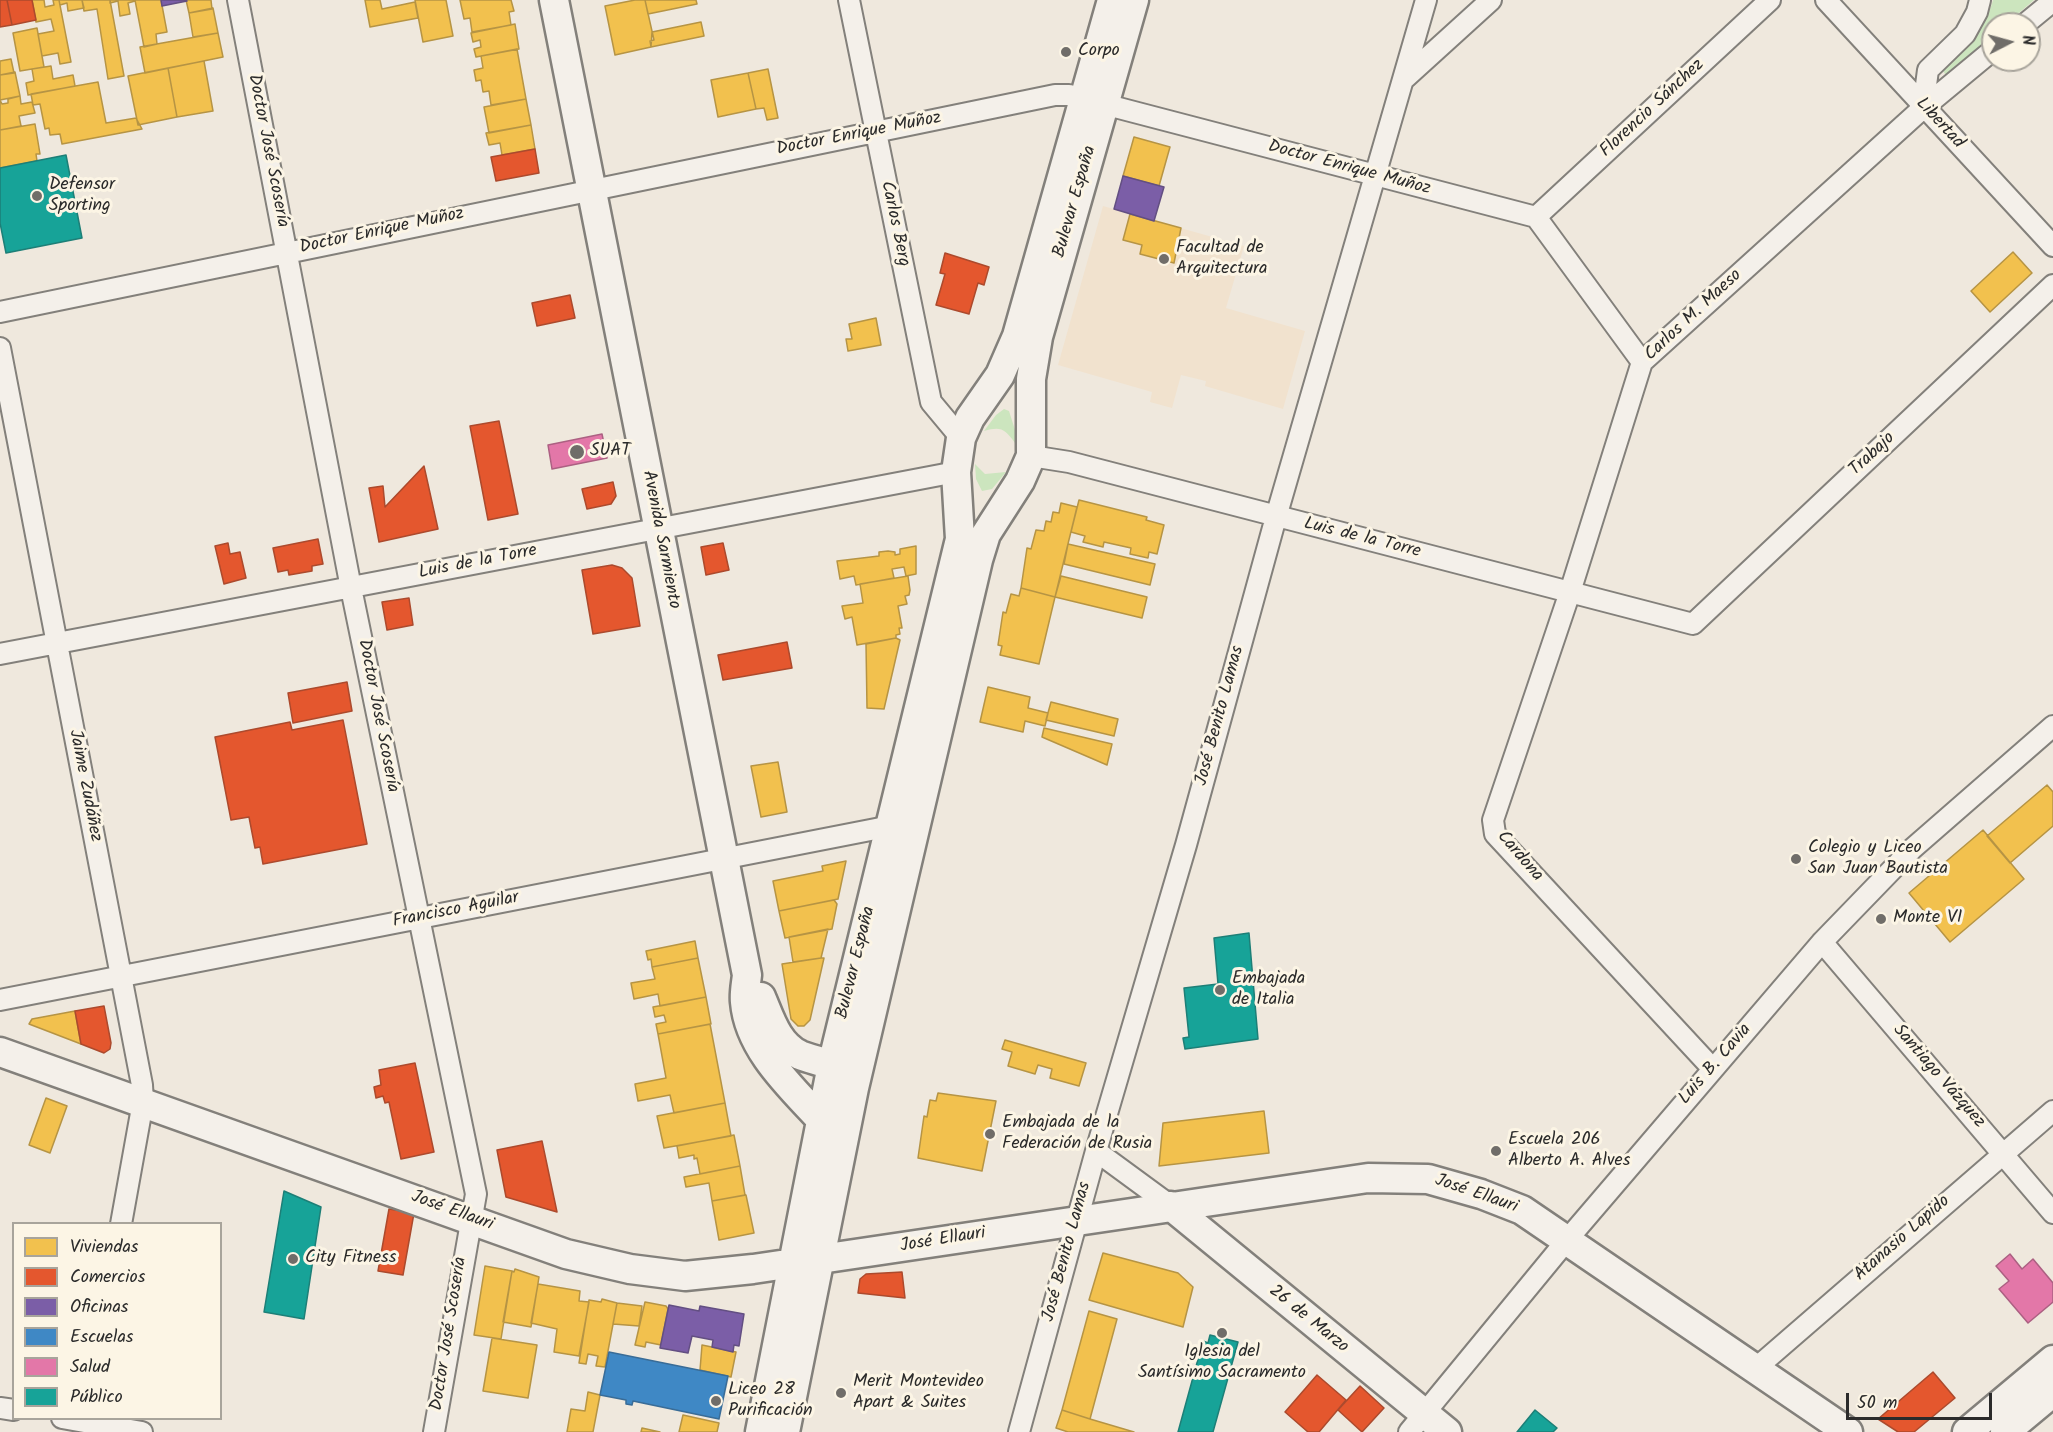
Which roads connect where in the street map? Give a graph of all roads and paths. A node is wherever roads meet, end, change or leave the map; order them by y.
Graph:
1 (238, 0) edge
2 (554, 0) edge
3 (849, 0) edge
4 (1112, 0) edge
5 (1134, 0) edge
6 (1426, 0) edge
7 (1491, 0) edge
8 (1770, 0) edge
9 (1826, 0) edge
10 (1980, 0) edge
11 (2053, 1) edge
12 (2040, 12) edge
13 (1981, 60) edge
14 (1404, 79) junction
15 (1095, 100) junction
16 (1923, 108) junction
17 (875, 133) junction
18 (1376, 177) junction
19 (590, 188) junction
20 (1536, 218) junction
21 (2053, 246) edge
22 (287, 253) junction
23 (2053, 285) edge
24 (0, 312) edge
25 (0, 348) edge
26 (1642, 362) junction
27 (986, 397) junction
28 (1031, 406) junction
29 (961, 438) junction
30 (1031, 456) junction
31 (958, 484) junction
32 (1004, 505) junction
33 (1276, 517) junction
34 (658, 529) junction
35 (351, 588) junction
36 (1570, 592) junction
37 (1693, 624) joint
38 (56, 644) junction
39 (0, 654) edge
40 (2053, 726) edge
41 (902, 828) junction
42 (724, 858) junction
43 (418, 919) junction
44 (1822, 942) junction
45 (747, 975) junction
46 (122, 978) junction
47 (0, 1000) edge
48 (0, 1052) edge
49 (832, 1065) junction
50 (1712, 1068) junction
51 (854, 1088) junction
52 (143, 1102) junction
53 (2053, 1111) edge
54 (822, 1121) junction
55 (1096, 1151) junction
56 (2003, 1153) junction
57 (1172, 1206) junction
58 (2053, 1213) edge
59 (470, 1218) junction
60 (1077, 1221) junction
61 (121, 1222) edge
62 (1567, 1240) junction
63 (820, 1259) junction
64 (791, 1263) junction
65 (2053, 1360) edge
66 (1755, 1369) junction
67 (2053, 1392) edge
68 (67, 1420) edge
69 (1416, 1423) edge
70 (85, 1424) edge
71 (142, 1432) edge
72 (434, 1432) edge
73 (760, 1432) edge
74 (785, 1432) edge
75 (1019, 1432) edge
76 (1447, 1432) edge
77 (1848, 1432) edge
78 (1967, 1432) edge
79 (2005, 1432) edge

1 - 22 street, Doctor José Scosería
2 - 19 street, Avenida Sarmiento
3 - 17 street, Carlos Berg
4 - 15 street, Bulevar España
5 - 15 street, Bulevar España
6 - 14 street, José Benito Lamas
7 - 14 street
8 - 20 street, Florencio Sánchez
9 - 16 street, Libertad
10 - 16 street
11 - 12 street
13 - 16 street, Carlos M. Maeso
14 - 18 street, José Benito Lamas
15 - 17 street, Doctor Enrique Muñoz
15 - 18 street, Doctor Enrique Muñoz
15 - 27 street, Bulevar España
15 - 28 street, Bulevar España
16 - 21 street, Libertad
16 - 26 street, Carlos M. Maeso
17 - 19 street, Doctor Enrique Muñoz
17 - 29 street, Carlos Berg
18 - 20 street, Doctor Enrique Muñoz
18 - 33 street, José Benito Lamas
19 - 22 street, Doctor Enrique Muñoz
19 - 34 street, Avenida Sarmiento
20 - 26 street
22 - 24 street, Doctor Enrique Muñoz
22 - 35 street, Doctor José Scosería
23 - 37 street, Trabajo
25 - 38 street, Jaime Zudáñez
26 - 36 street, Carlos M. Maeso
27 - 28 street
27 - 29 street, Bulevar España
28 - 30 street, Bulevar España
29 - 31 street, Bulevar España
30 - 32 street, Bulevar España
30 - 33 street, Luis de la Torre
31 - 32 street
31 - 34 street, Luis de la Torre
31 - 41 street, Bulevar España
32 - 41 street, Bulevar España
33 - 36 street, Luis de la Torre
33 - 55 street, José Benito Lamas
34 - 35 street, Luis de la Torre
34 - 42 street, Avenida Sarmiento
35 - 38 street, Luis de la Torre
35 - 43 street, Doctor José Scosería
36 - 37 street, Luis de la Torre
36 - 50 street, Cardona
38 - 39 street, Luis de la Torre
38 - 46 street, Jaime Zudáñez
40 - 44 street, Luis B. Cavia
41 - 42 street, Francisco Aguilar
41 - 49 street, Bulevar España
41 - 51 street, Bulevar España
42 - 43 street, Francisco Aguilar
42 - 45 street, Avenida Sarmiento
43 - 46 street, Francisco Aguilar
43 - 59 street, Doctor José Scosería
44 - 50 street, Luis B. Cavia
44 - 56 street, Santiago Vázquez
45 - 49 street, Avenida Sarmiento
45 - 54 street, Avenida Sarmiento
46 - 47 street, Francisco Aguilar
46 - 52 street, Jaime Zudáñez
48 - 52 street, José Ellauri
49 - 51 street, Avenida Sarmiento
49 - 54 street, Bulevar España
50 - 62 street, Luis B. Cavia
51 - 63 street, Bulevar España
52 - 59 street, José Ellauri
52 - 61 street, Jaime Zudáñez
53 - 56 street, Atanasio Lapido
54 - 64 street, Bulevar España
55 - 57 street
55 - 60 street, José Benito Lamas
56 - 58 street, Santiago Vázquez
56 - 66 street, Atanasio Lapido
57 - 60 street, José Ellauri
57 - 62 street, José Ellauri
57 - 69 street, 26 de Marzo
59 - 64 street, José Ellauri
59 - 72 street, Doctor José Scosería
60 - 63 street, José Ellauri
60 - 75 street, José Benito Lamas
62 - 66 street, José Ellauri
62 - 69 street, Luis B. Cavia
63 - 64 street, José Ellauri
63 - 74 street, Bulevar España
64 - 73 street, Bulevar España
65 - 78 street
66 - 77 street, José Ellauri
67 - 79 street
68 - 70 street
69 - 76 street, 26 de Marzo
70 - 71 street

